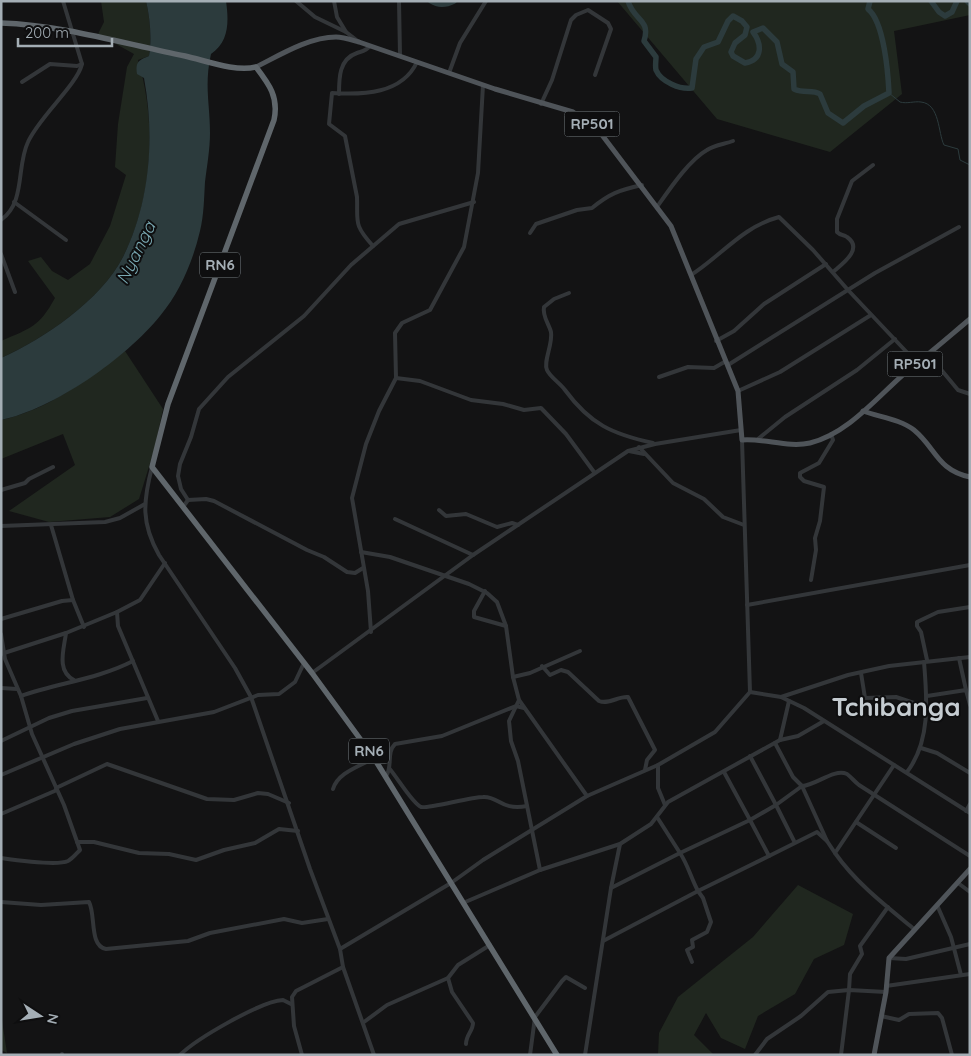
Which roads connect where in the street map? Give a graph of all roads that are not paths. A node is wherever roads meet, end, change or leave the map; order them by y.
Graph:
1 (63, 1) edge
2 (296, 1) edge
3 (334, 1) edge
4 (399, 1) edge
5 (486, 1) edge
6 (1, 23) edge
7 (74, 32) junction
8 (346, 32) junction
9 (359, 42) junction
10 (370, 46) junction
11 (400, 55) junction
12 (418, 62) junction
13 (82, 64) junction
14 (256, 67) junction
15 (449, 73) junction
16 (595, 75) dead end
17 (22, 82) dead end
18 (483, 85) junction
19 (339, 94) junction
20 (541, 104) junction
21 (733, 141) dead end
22 (874, 165) dead end
23 (642, 185) junction
24 (14, 202) junction
25 (474, 202) junction
26 (657, 207) junction
27 (1, 220) edge
28 (959, 227) dead end
29 (530, 233) dead end
30 (66, 240) dead end
31 (373, 246) junction
32 (1, 254) edge
33 (826, 264) junction
34 (833, 272) junction
35 (691, 275) junction
36 (848, 290) junction
37 (15, 292) dead end
38 (569, 293) dead end
39 (871, 315) junction
40 (970, 319) edge
41 (894, 339) junction
42 (716, 341) junction
43 (929, 355) junction
44 (917, 362) junction
45 (727, 363) junction
46 (396, 378) junction
47 (659, 378) dead end
48 (738, 391) junction
49 (970, 394) edge
50 (863, 411) junction
51 (741, 430) junction
52 (831, 434) junction
53 (758, 439) junction
54 (742, 440) junction
55 (655, 444) junction
56 (639, 447) junction
57 (628, 451) junction
58 (644, 454) junction
59 (53, 467) dead end
60 (152, 468) junction
61 (594, 472) junction
62 (970, 477) edge
63 (1, 490) edge
64 (188, 500) junction
65 (145, 504) junction
66 (183, 507) junction
67 (439, 510) dead end
68 (394, 519) dead end
69 (51, 525) junction
70 (518, 525) junction
71 (744, 525) junction
72 (1, 526) edge
73 (361, 552) junction
74 (473, 555) junction
75 (164, 563) junction
76 (970, 565) edge
77 (363, 568) junction
78 (446, 576) junction
79 (812, 580) dead end
80 (484, 591) junction
81 (73, 600) junction
82 (747, 605) junction
83 (970, 607) edge
84 (117, 612) junction
85 (1, 619) edge
86 (506, 626) junction
87 (84, 627) junction
88 (371, 632) junction
89 (66, 633) junction
90 (1, 634) edge
91 (580, 651) dead end
92 (3, 654) edge
93 (970, 657) edge
94 (959, 658) junction
95 (133, 661) junction
96 (926, 661) junction
97 (304, 663) junction
98 (542, 666) junction
99 (860, 672) junction
100 (312, 673) junction
101 (513, 678) junction
102 (74, 680) junction
103 (1, 688) edge
104 (17, 689) junction
105 (967, 691) edge
106 (750, 692) junction
107 (21, 696) junction
108 (927, 696) junction
109 (251, 697) junction
110 (781, 697) junction
111 (147, 698) junction
112 (519, 700) junction
113 (789, 701) junction
114 (970, 705) edge
115 (516, 706) junction
116 (524, 708) junction
117 (926, 708) junction
118 (507, 711) junction
119 (824, 720) junction
120 (509, 721) junction
121 (158, 722) junction
122 (30, 726) junction
123 (24, 730) junction
124 (32, 734) junction
125 (780, 740) junction
126 (1, 741) edge
127 (775, 743) junction
128 (921, 748) junction
129 (750, 756) junction
130 (374, 758) junction
131 (44, 759) junction
132 (658, 765) junction
133 (894, 765) junction
134 (389, 768) junction
135 (645, 770) junction
136 (724, 772) junction
137 (907, 772) junction
138 (970, 773) edge
139 (1, 775) edge
140 (386, 776) junction
141 (802, 786) junction
142 (57, 789) junction
143 (333, 789) dead end
144 (874, 793) junction
145 (586, 796) junction
146 (289, 803) junction
147 (970, 804) edge
148 (664, 805) junction
149 (776, 805) junction
150 (527, 806) junction
151 (968, 812) edge
152 (1, 814) edge
153 (657, 816) junction
154 (750, 820) junction
155 (856, 822) junction
156 (532, 829) junction
157 (298, 831) junction
158 (794, 841) junction
159 (827, 841) junction
160 (78, 842) junction
161 (86, 843) junction
162 (620, 844) junction
163 (896, 848) dead end
164 (79, 852) junction
165 (680, 852) junction
166 (835, 853) junction
167 (769, 856) junction
168 (970, 856) edge
169 (1, 858) edge
170 (970, 869) edge
171 (540, 870) junction
172 (451, 883) junction
173 (958, 883) junction
174 (611, 888) junction
175 (698, 891) junction
176 (970, 892) edge
177 (1, 902) edge
178 (464, 903) junction
179 (937, 905) junction
180 (888, 907) junction
181 (328, 919) junction
182 (914, 929) junction
183 (603, 941) junction
184 (970, 944) edge
185 (490, 945) junction
186 (955, 948) junction
187 (340, 949) junction
188 (889, 958) junction
189 (692, 962) dead end
190 (343, 967) junction
191 (970, 974) edge
192 (961, 975) junction
193 (448, 978) junction
194 (886, 986) junction
195 (585, 988) dead end
196 (849, 990) junction
197 (886, 992) junction
198 (292, 997) junction
199 (283, 1000) junction
200 (291, 1004) junction
201 (881, 1016) junction
202 (535, 1017) junction
203 (364, 1022) junction
204 (466, 1044) dead end
205 (180, 1055) edge
206 (302, 1055) edge
207 (374, 1055) edge
208 (530, 1055) edge
209 (557, 1055) edge
210 (585, 1055) edge
211 (755, 1055) edge
212 (841, 1055) edge
213 (874, 1055) edge
214 (952, 1055) edge

1 - 7 street
2 - 8 street
3 - 8 street
4 - 11 street
5 - 15 street
6 - 7 highway
7 - 13 street
7 - 14 highway
8 - 9 street
9 - 10 main road, RP501
9 - 14 main road, RP501
10 - 11 main road, RP501
10 - 19 street
11 - 12 main road, RP501
12 - 15 main road, RP501
12 - 19 street
13 - 17 street
13 - 24 street
14 - 60 highway, RN6
15 - 18 main road, RP501
16 - 20 street
18 - 20 main road, RP501
18 - 25 street
19 - 31 street
20 - 23 main road, RP501
21 - 26 street
22 - 34 street
23 - 26 main road, RP501
23 - 29 street
24 - 27 street
24 - 30 street
25 - 31 street
25 - 46 street
26 - 35 main road, RP501
28 - 36 street
31 - 64 street
32 - 37 street
33 - 34 street
33 - 35 street
33 - 42 street
34 - 36 street
35 - 42 main road, RP501
36 - 39 street
36 - 45 street
38 - 55 street
39 - 41 street
39 - 48 street
40 - 43 main road, RP501
41 - 44 street
41 - 53 street
42 - 45 main road, RP501
43 - 44 main road, RP501
43 - 49 street
44 - 50 main road, RP501
45 - 47 street
45 - 48 main road, RP501
46 - 61 street
46 - 73 street
48 - 51 main road, RP501
50 - 52 main road, RP501
50 - 62 main road
51 - 54 main road, RP501
51 - 55 street
52 - 53 main road, RP501
52 - 79 street
53 - 54 main road, RP501
54 - 71 street
55 - 56 street
56 - 57 street
56 - 58 street
57 - 58 street
57 - 61 street
58 - 71 street
59 - 63 street
60 - 65 street
60 - 66 highway, RN6
61 - 70 street
64 - 66 street
64 - 77 street
65 - 69 street
65 - 75 street
66 - 97 highway, RN6
67 - 70 street
68 - 74 street
69 - 72 street
69 - 81 street
70 - 74 street
71 - 82 street
73 - 77 street
73 - 78 street
74 - 78 street
75 - 84 street
75 - 109 street
76 - 82 street
77 - 88 street
78 - 80 street
78 - 88 street
80 - 86 street
80 - 86 street
81 - 85 street
81 - 87 street
82 - 106 street
83 - 96 street
84 - 87 street
84 - 95 street
86 - 101 street
87 - 89 street
88 - 100 street
89 - 92 street
89 - 102 street
90 - 92 street
91 - 98 street
92 - 104 street
93 - 94 street
94 - 96 street
94 - 105 street
95 - 102 street
95 - 111 street
96 - 99 street
96 - 108 street
97 - 100 highway, RN6
97 - 109 street
98 - 101 street
98 - 135 street
99 - 110 street
99 - 117 street
100 - 130 highway, RN6
101 - 112 street
102 - 107 street
103 - 104 street
104 - 107 street
105 - 108 street
105 - 114 street
106 - 110 street
106 - 132 street
107 - 122 street
108 - 117 street
109 - 121 street
109 - 146 street
110 - 113 street
111 - 121 street
111 - 122 street
112 - 115 street
112 - 116 street
113 - 119 street
113 - 125 street
115 - 116 street
115 - 118 street
115 - 120 street
116 - 145 street
117 - 128 street
118 - 120 street
118 - 134 street
119 - 125 street
119 - 133 street
120 - 150 street
121 - 131 street
122 - 123 street
122 - 124 street
123 - 124 street
123 - 126 street
124 - 131 street
125 - 127 street
127 - 129 street
127 - 141 street
128 - 137 street
128 - 138 street
129 - 136 street
129 - 149 street
130 - 140 highway, RN6
130 - 143 street
131 - 139 street
131 - 142 street
132 - 135 street
132 - 148 street
133 - 137 street
133 - 144 street
134 - 140 street
134 - 150 street
135 - 145 street
136 - 148 street
136 - 154 street
137 - 151 street
140 - 172 highway, RN6
141 - 144 street
141 - 149 street
141 - 159 street
142 - 146 street
142 - 152 street
142 - 160 street
144 - 155 street
144 - 168 street
145 - 156 street
146 - 157 street
147 - 151 street
148 - 153 street
149 - 154 street
149 - 158 street
150 - 156 street
153 - 162 street
153 - 165 street
154 - 165 street
154 - 167 street
155 - 163 street
155 - 166 street
156 - 171 street
156 - 172 street
157 - 161 street
157 - 181 street
158 - 159 street
158 - 167 street
159 - 166 street
160 - 161 street
160 - 164 street
161 - 164 street
162 - 171 street
162 - 174 street
164 - 169 street
165 - 174 street
165 - 175 street
166 - 180 street
167 - 175 street
170 - 173 main road
171 - 178 street
172 - 178 highway, RN6
172 - 187 street
173 - 176 street
173 - 179 main road
174 - 183 street
175 - 183 street
175 - 189 street
177 - 181 street
178 - 185 highway, RN6
179 - 182 main road
179 - 186 street
180 - 182 street
180 - 196 street
181 - 187 street
182 - 188 main road
183 - 210 street
184 - 186 street
185 - 193 street
185 - 202 highway, RN6
186 - 188 street
186 - 192 street
187 - 190 street
188 - 194 main road
190 - 198 street
190 - 203 street
191 - 192 street
192 - 194 street
193 - 203 street
193 - 204 street
194 - 197 main road
195 - 202 street
196 - 197 street
196 - 211 street
196 - 212 street
197 - 201 main road
198 - 199 street
198 - 200 street
199 - 200 street
199 - 205 street
200 - 206 street
201 - 213 main road
201 - 214 street
202 - 208 street
202 - 209 highway, RN6
203 - 207 street

